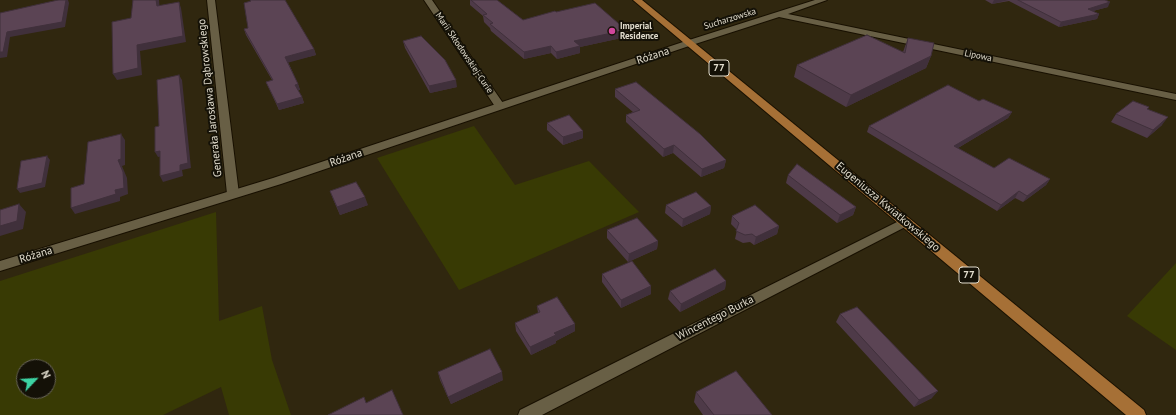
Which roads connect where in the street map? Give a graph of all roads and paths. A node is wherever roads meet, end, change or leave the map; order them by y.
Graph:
1 (211, 0) edge
2 (428, 0) edge
3 (637, 0) edge
4 (823, 0) edge
5 (780, 15) junction
6 (689, 43) junction
7 (1176, 97) edge
8 (500, 106) junction
9 (233, 194) junction
10 (905, 222) junction
11 (0, 266) edge
12 (526, 415) edge
13 (1138, 415) edge

1 - 9 street, Generała Jarosława Dąbrowskiego
2 - 8 street, Marii Skłodowskiej-Curie
3 - 6 main road, Eugeniusza Kwiatkowskiego / 77
4 - 5 street, Sucharzowska
5 - 6 street, Sucharzowska
5 - 7 street, Lipowa
6 - 8 street, Różana
6 - 10 main road, Eugeniusza Kwiatkowskiego / 77
8 - 9 street, Różana
9 - 11 street, Różana
10 - 12 street, Wincentego Burka
10 - 13 main road, Eugeniusza Kwiatkowskiego / 77

